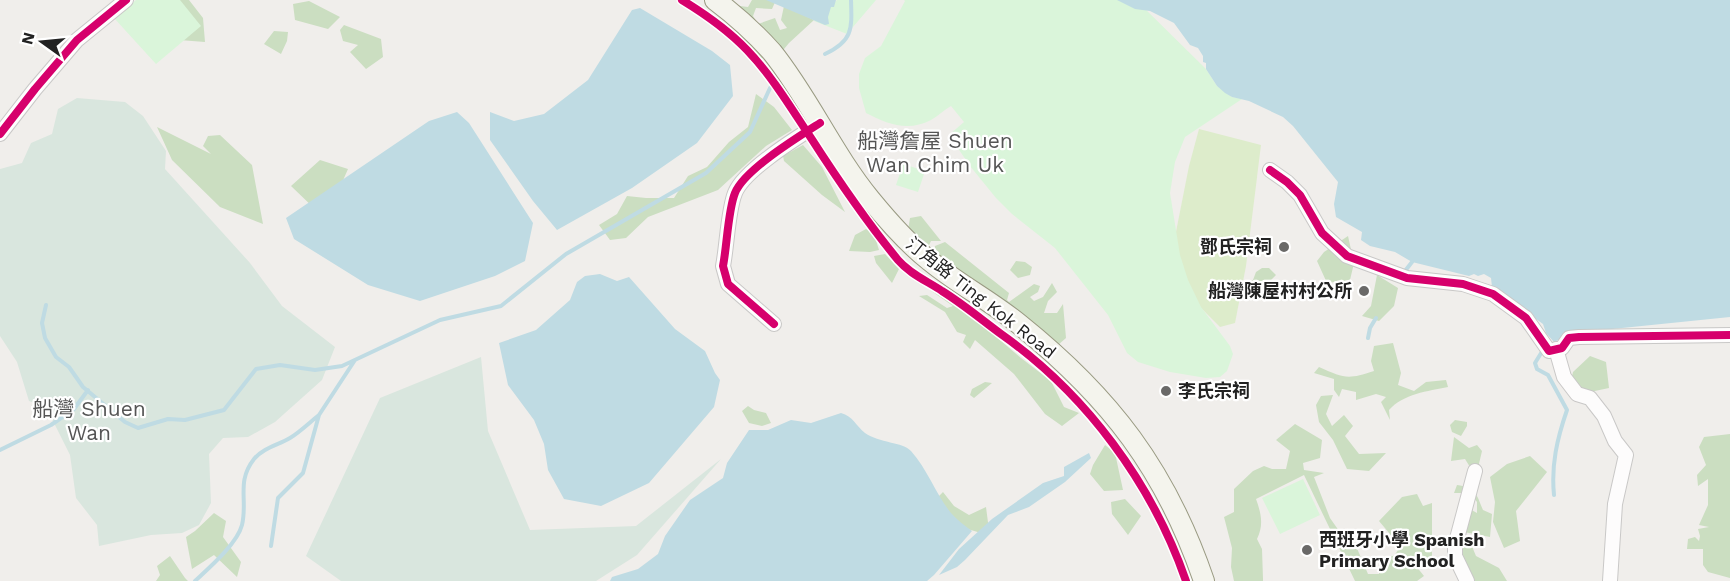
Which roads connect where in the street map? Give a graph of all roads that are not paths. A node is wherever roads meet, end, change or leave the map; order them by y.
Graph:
1 (126, 0) edge
2 (715, 0) edge
3 (820, 123) junction
4 (0, 134) edge
5 (1270, 170) dead end
6 (774, 324) dead end
7 (1730, 335) edge
8 (1548, 346) junction
9 (1475, 471) dead end
10 (1204, 581) edge
11 (1467, 581) edge
12 (1610, 581) edge

1 - 4 street
2 - 3 main road, 汀角路 Ting Kok Road
3 - 6 street
3 - 10 main road, 汀角路 Ting Kok Road
5 - 8 street
7 - 8 street
8 - 12 street
9 - 11 street

